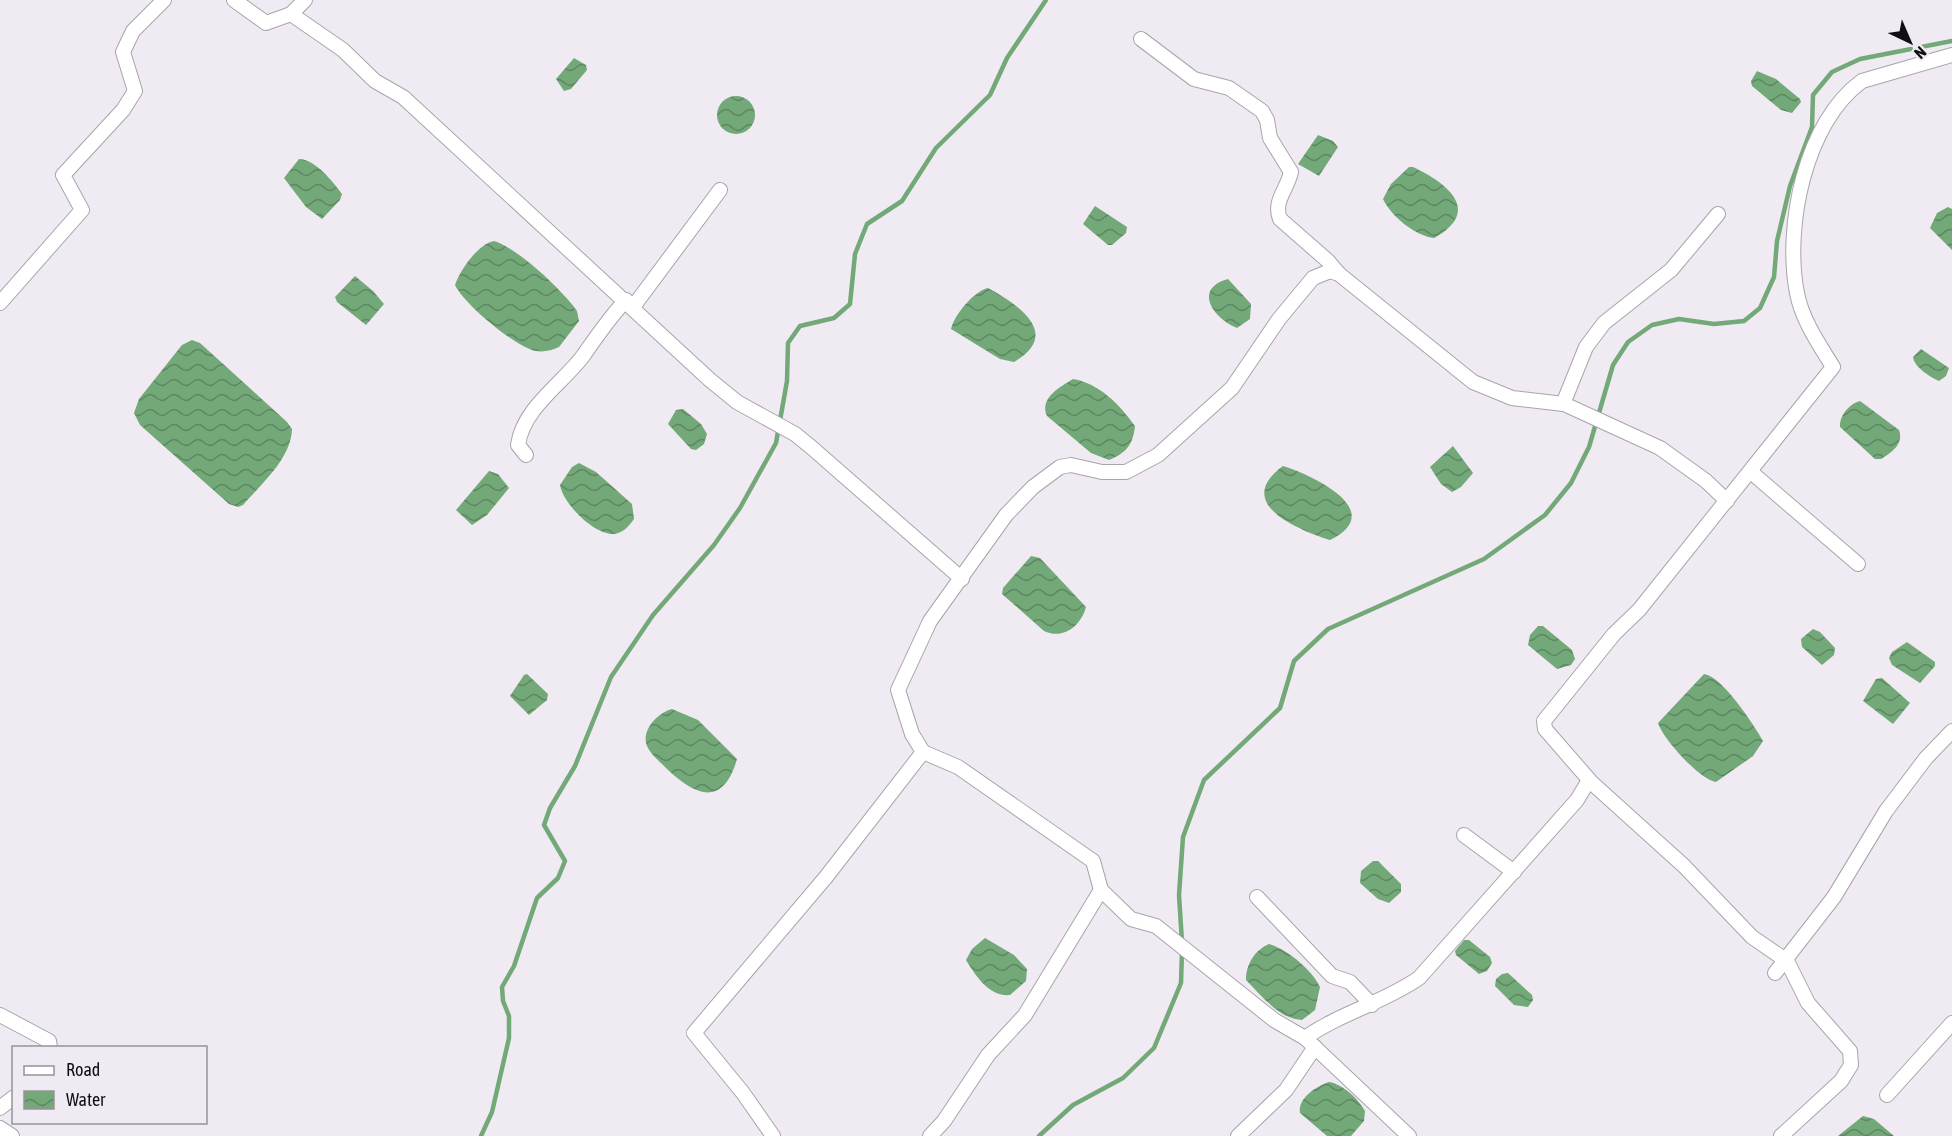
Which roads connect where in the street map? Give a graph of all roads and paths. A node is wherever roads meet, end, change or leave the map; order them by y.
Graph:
1 (164, 0) edge
2 (234, 0) edge
3 (305, 0) edge
4 (291, 14) junction
5 (1142, 39) dead end
6 (1952, 55) edge
7 (720, 190) dead end
8 (1718, 214) dead end
9 (1339, 274) junction
10 (0, 303) edge
11 (629, 304) junction
12 (1563, 404) junction
13 (526, 455) dead end
14 (1751, 472) junction
15 (1727, 501) junction
16 (1858, 564) dead end
17 (962, 579) junction
18 (1952, 731) edge
19 (923, 752) junction
20 (1589, 780) junction
21 (1464, 835) dead end
22 (1514, 872) junction
23 (1101, 890) junction
24 (1257, 897) dead end
25 (1785, 960) junction
26 (1775, 973) dead end
27 (1372, 1005) junction
28 (0, 1015) edge
29 (1952, 1023) edge
30 (1310, 1043) junction
31 (50, 1046) edge
32 (1887, 1095) dead end
33 (12, 1099) edge
34 (0, 1108) edge
35 (0, 1128) edge
36 (12, 1136) edge
37 (774, 1136) edge
38 (930, 1136) edge
39 (1239, 1136) edge
40 (1409, 1136) edge
41 (1780, 1136) edge

1 - 10 street
2 - 4 street
3 - 4 street
4 - 11 street
5 - 9 street
6 - 14 street
7 - 11 street
8 - 12 street
9 - 12 street
9 - 17 street
11 - 13 street
11 - 17 street
12 - 15 street
14 - 15 street
14 - 16 street
15 - 20 street
17 - 19 street
18 - 25 street
19 - 23 street
19 - 37 street
20 - 22 street
20 - 25 street
21 - 22 street
22 - 27 street
23 - 30 street
23 - 38 street
24 - 27 street
25 - 26 street
25 - 41 street
27 - 30 street
28 - 31 street
29 - 32 street
30 - 39 street
30 - 40 street
33 - 34 street
35 - 36 street

